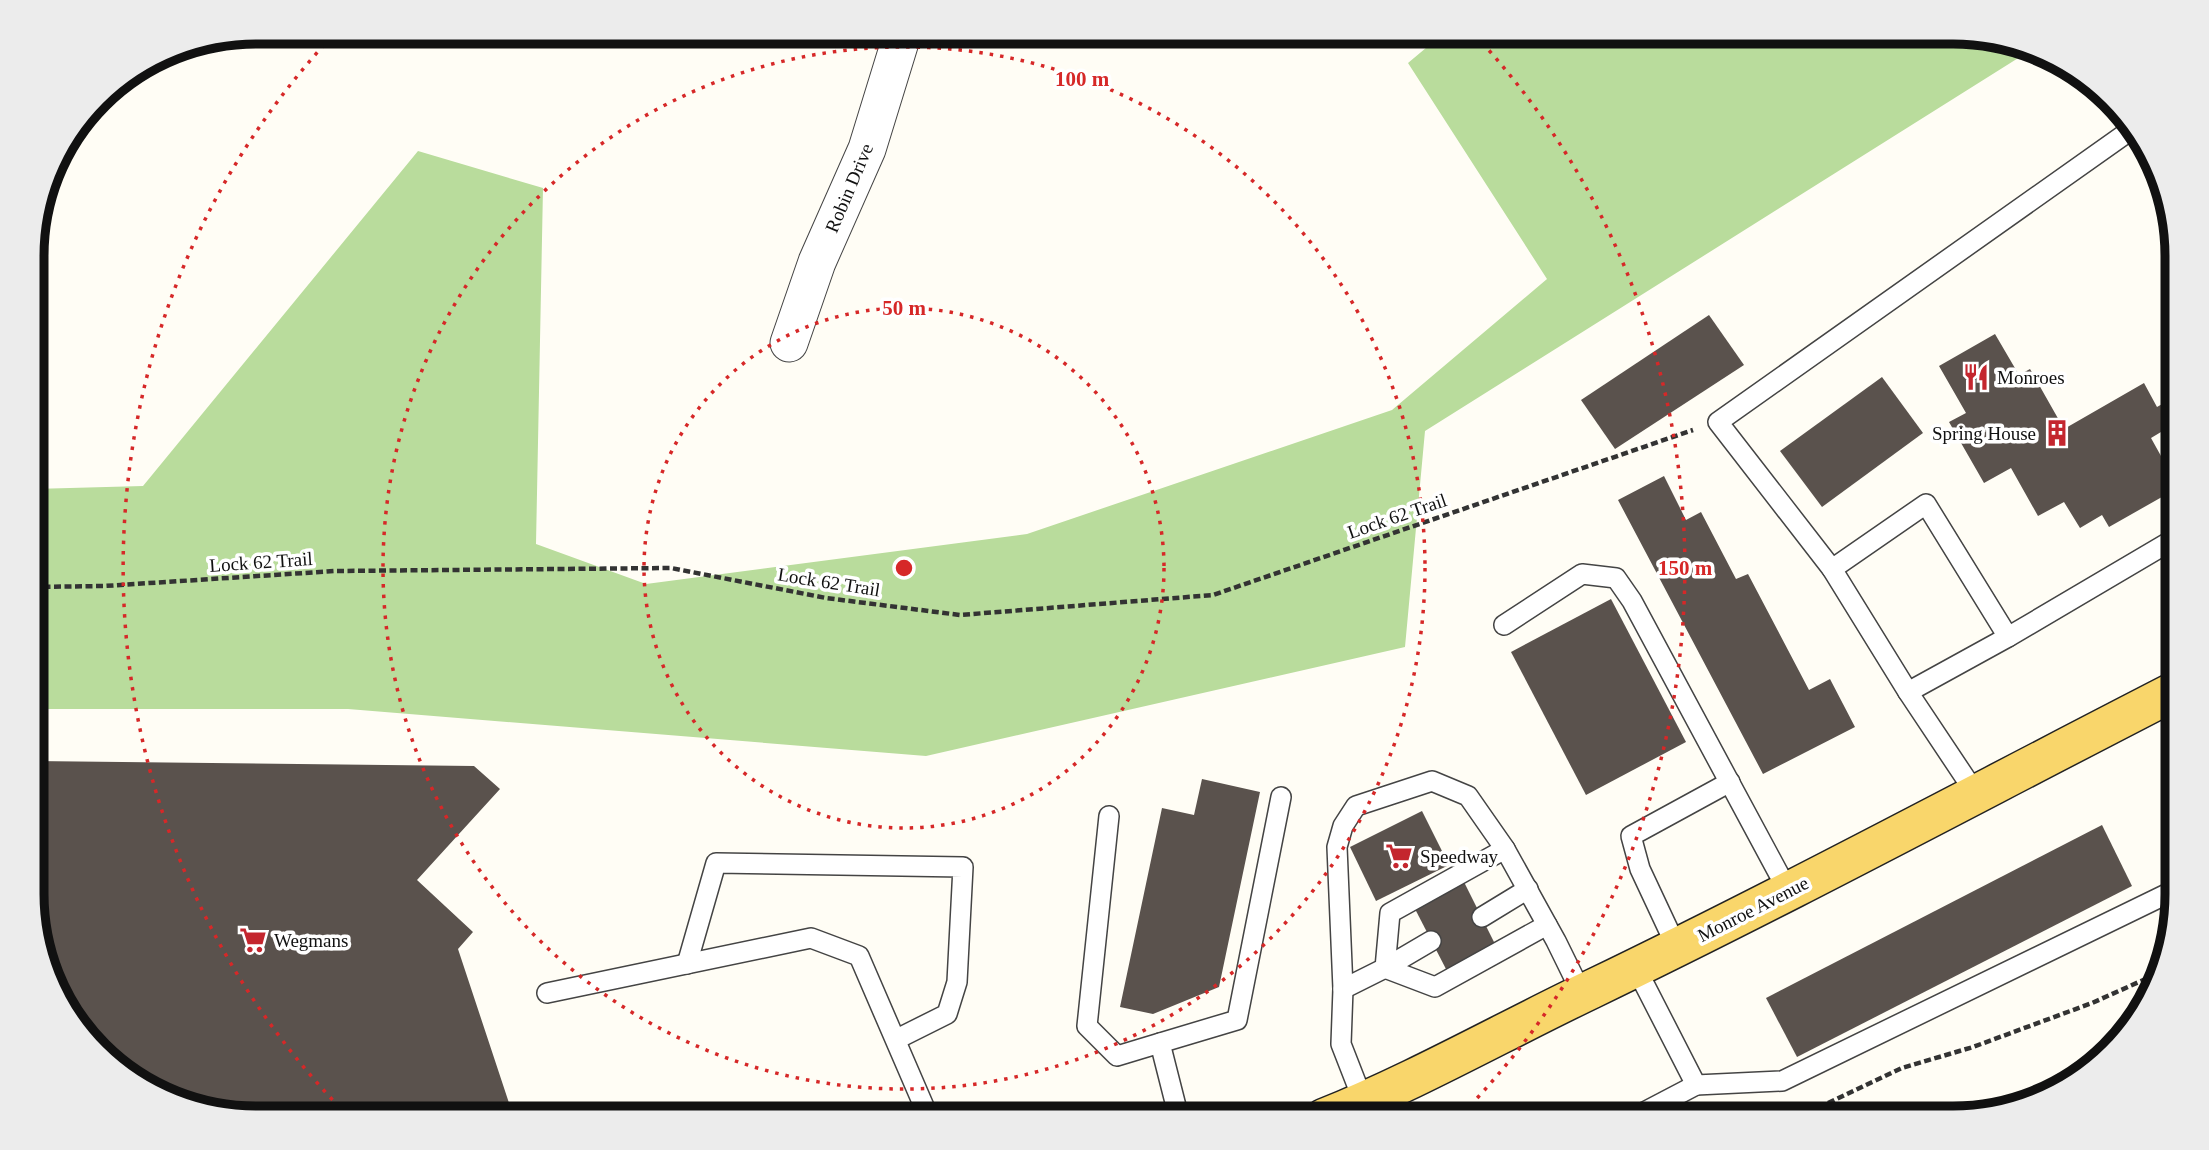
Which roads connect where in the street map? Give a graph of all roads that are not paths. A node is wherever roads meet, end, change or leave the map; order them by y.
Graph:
1 (899, 44) edge
2 (2126, 134) edge
3 (789, 343) dead end
4 (2165, 544) edge
5 (1832, 569) junction
6 (1504, 625) dead end
7 (2008, 637) junction
8 (1908, 692) junction
9 (2165, 696) edge
10 (1730, 782) junction
11 (1976, 794) junction
12 (1281, 797) dead end
13 (1109, 816) dead end
14 (1505, 849) junction
15 (1528, 889) junction
16 (1787, 891) junction
17 (2165, 895) edge
18 (1482, 917) dead end
19 (1547, 925) junction
20 (1431, 941) dead end
21 (1677, 948) junction
22 (687, 964) junction
23 (1385, 968) junction
24 (1636, 968) junction
25 (1343, 989) junction
26 (547, 993) dead end
27 (1582, 994) junction
28 (897, 1039) junction
29 (1160, 1043) junction
30 (1696, 1084) junction
31 (1364, 1103) junction
32 (924, 1106) edge
33 (1176, 1106) edge
34 (1356, 1106) edge
35 (1655, 1106) edge

1 - 3 street, Robin Drive
2 - 5 lane
4 - 7 lane
5 - 7 lane
5 - 8 lane
6 - 10 lane
7 - 8 lane
8 - 11 lane
9 - 11 main road, Monroe Avenue
10 - 16 lane
10 - 21 lane
11 - 16 main road, Monroe Avenue
12 - 29 lane
13 - 29 lane
14 - 15 lane
14 - 23 lane
14 - 25 lane
15 - 18 lane
15 - 19 lane
16 - 21 main road, Monroe Avenue
17 - 30 lane
19 - 23 lane
19 - 27 lane
20 - 23 lane
21 - 24 main road, Monroe Avenue
22 - 26 lane
22 - 28 lane
22 - 28 lane
23 - 25 lane
24 - 27 main road, Monroe Avenue
24 - 30 lane
25 - 31 lane
27 - 31 main road, Monroe Avenue
28 - 32 lane
29 - 33 lane
30 - 35 lane
31 - 34 main road, Monroe Avenue

